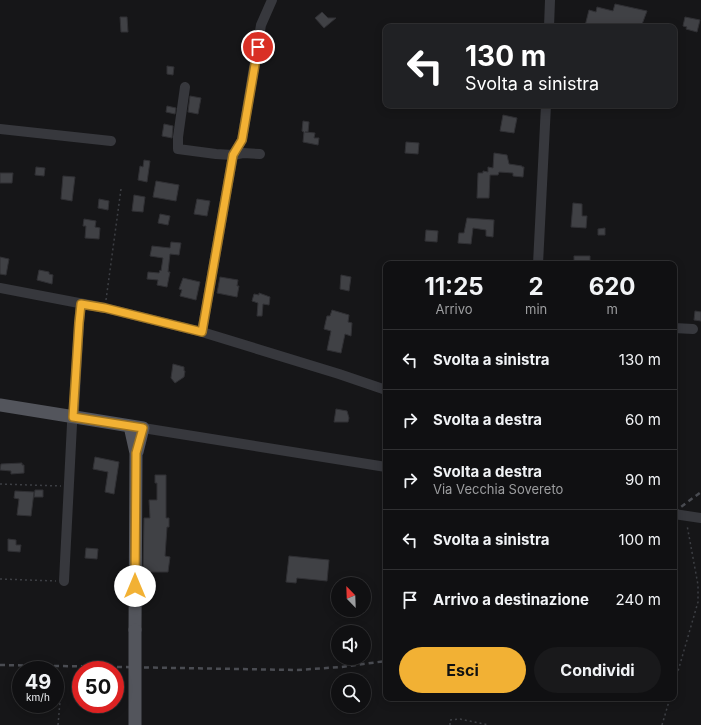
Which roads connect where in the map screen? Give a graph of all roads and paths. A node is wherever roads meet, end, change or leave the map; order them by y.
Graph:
1 (272, 0) edge
2 (550, 0) edge
3 (549, 24) edge
4 (185, 87) dead end
5 (546, 108) edge
6 (0, 129) edge
7 (111, 141) dead end
8 (260, 154) dead end
9 (233, 155) junction
10 (121, 189) dead end
11 (538, 261) edge
12 (0, 288) edge
13 (81, 304) junction
14 (105, 308) junction
15 (677, 328) edge
16 (693, 329) dead end
17 (202, 332) junction
18 (383, 389) edge
19 (0, 405) edge
20 (73, 417) junction
21 (137, 427) junction
22 (383, 467) edge
23 (0, 484) edge
24 (69, 486) junction
25 (677, 514) edge
26 (685, 515) junction
27 (701, 518) edge
28 (0, 579) edge
29 (64, 581) joint
30 (677, 675) edge
31 (669, 701) edge
32 (59, 713) edge
33 (58, 725) edge
34 (135, 725) edge
35 (450, 725) edge
36 (489, 725) edge
37 (662, 725) edge

1 - 9 street
2 - 3 street
4 - 9 street
5 - 11 street
6 - 7 street
8 - 9 street
9 - 17 street
10 - 14 path
12 - 13 street
13 - 14 street
13 - 20 street
14 - 17 street
15 - 16 street
17 - 18 street
19 - 20 main road
20 - 21 main road
20 - 24 street
21 - 22 street
21 - 34 main road, bridge
23 - 24 path
24 - 29 street
25 - 26 street
26 - 27 street
26 - 30 path
28 - 29 path
31 - 37 path
32 - 33 path
35 - 36 path

